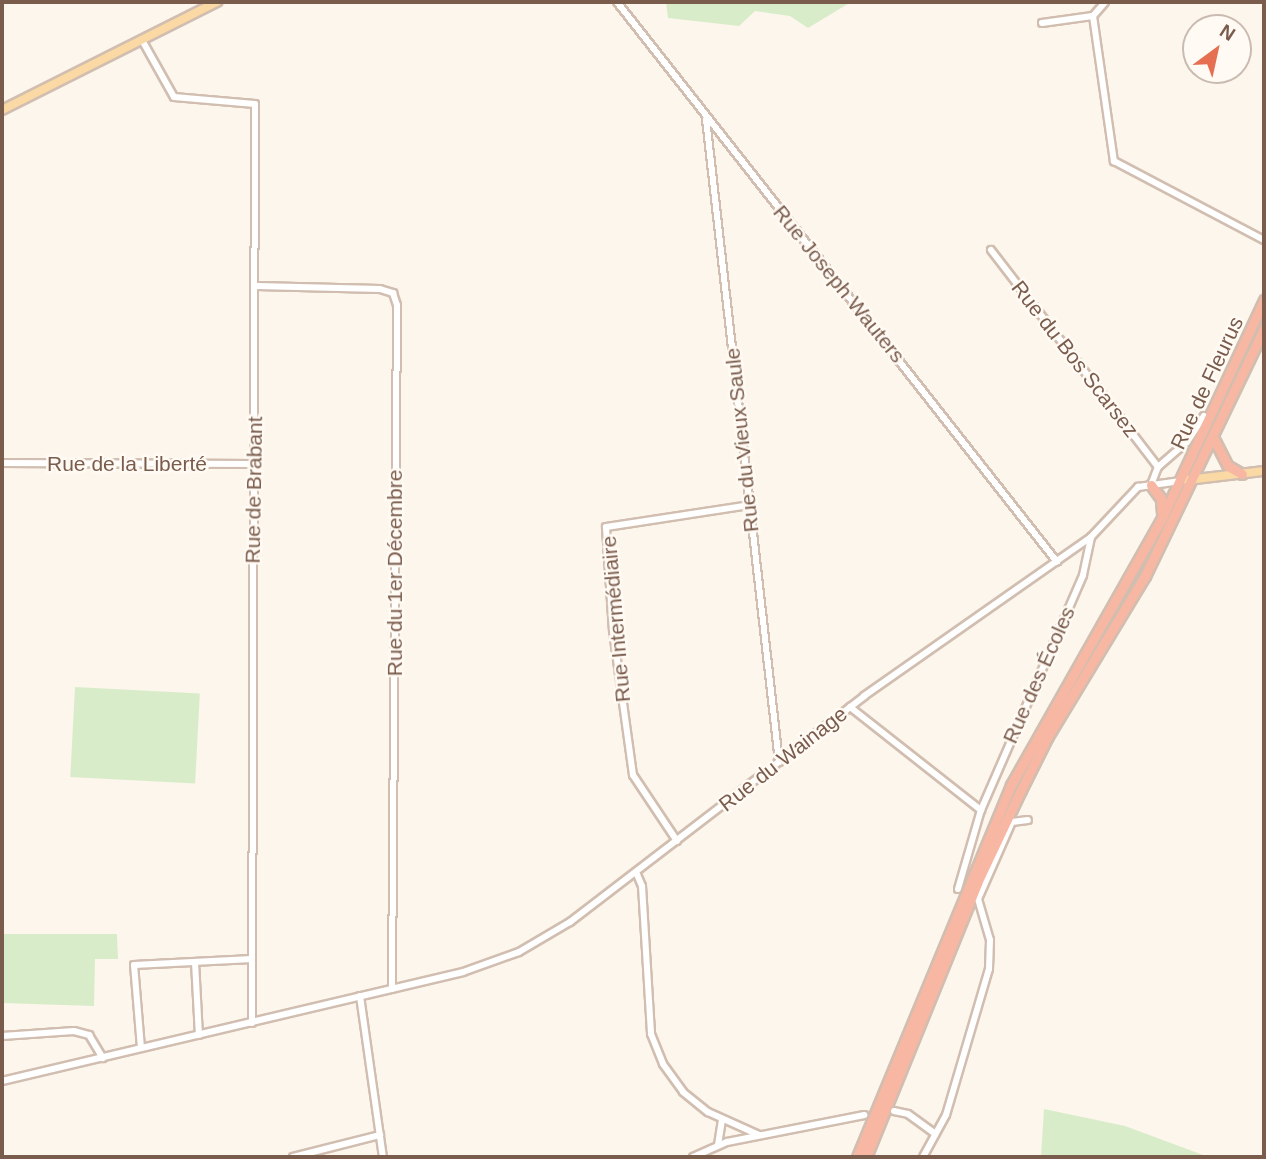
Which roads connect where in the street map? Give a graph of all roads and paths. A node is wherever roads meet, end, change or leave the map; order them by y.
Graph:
1 (217, 2) edge
2 (1105, 2) edge
3 (619, 4) edge
4 (1093, 16) junction
5 (1041, 23) dead end
6 (142, 40) junction
7 (2, 110) edge
8 (706, 117) junction
9 (1264, 240) edge
10 (991, 250) dead end
11 (257, 286) junction
12 (1264, 300) edge
13 (1264, 329) edge
14 (1204, 416) dead end
15 (1214, 439) junction
16 (2, 463) edge
17 (253, 464) junction
18 (1158, 467) junction
19 (1264, 471) edge
20 (1242, 474) junction
21 (1194, 480) junction
22 (1181, 481) junction
23 (1151, 485) junction
24 (749, 505) junction
25 (1162, 518) junction
26 (1091, 537) junction
27 (1057, 562) junction
28 (850, 707) junction
29 (779, 762) junction
30 (981, 810) junction
31 (1028, 820) dead end
32 (677, 841) junction
33 (636, 872) junction
34 (958, 889) dead end
35 (252, 959) junction
36 (195, 962) junction
37 (392, 989) junction
38 (360, 996) junction
39 (252, 1023) junction
40 (2, 1035) edge
41 (199, 1035) junction
42 (141, 1048) junction
43 (103, 1058) junction
44 (2, 1081) edge
45 (894, 1111) dead end
46 (864, 1115) dead end
47 (722, 1121) junction
48 (936, 1134) junction
49 (380, 1135) junction
50 (759, 1135) junction
51 (718, 1145) junction
52 (293, 1157) edge
53 (383, 1157) edge
54 (693, 1157) edge
55 (857, 1157) edge
56 (866, 1157) edge
57 (923, 1157) edge

1 - 6 main road
2 - 4 street
3 - 8 street, Rue Joseph Wauters
4 - 5 street
4 - 9 street
6 - 7 main road
6 - 11 street, Rue de Brabant
8 - 24 street, Rue du Vieux Saule
8 - 27 street, Rue Joseph Wauters
10 - 18 street, Rue du Bos Scarsez
11 - 17 street, Rue de Brabant
11 - 37 street, Rue du 1er Décembre
12 - 22 highway, Rue de Fleurus
13 - 15 highway, Rue de Fleurus
14 - 18 street, Rue de Fleurus
15 - 20 highway
15 - 21 highway, Rue de Fleurus
16 - 17 street, Rue de la Liberté
17 - 35 street, Rue de Brabant
18 - 23 street, Rue de Fleurus
19 - 20 main road
20 - 21 main road
21 - 22 main road
21 - 56 highway, Rue de Fleurus
22 - 23 street, Rue du Wainage
22 - 25 highway, Rue de Fleurus
23 - 25 highway
23 - 26 street, Rue du Wainage
24 - 29 street, Rue du Vieux Saule
24 - 32 street, Rue Intermédiaire
25 - 55 highway, Rue de Fleurus
26 - 27 street, Rue du Wainage
26 - 30 street, Rue des Écoles
27 - 28 street, Rue du Wainage
28 - 29 street, Rue du Wainage
28 - 30 street
29 - 32 street, Rue du Wainage
30 - 34 street, Rue des Écoles
31 - 48 street
32 - 33 street, Rue du Wainage
33 - 37 street, Rue du Wainage
33 - 47 street
35 - 36 street
35 - 39 street, Rue de Brabant
36 - 41 street
36 - 42 street
37 - 38 street, Rue du Wainage
38 - 39 street, Rue du Wainage
38 - 49 street
39 - 41 street, Rue du Wainage
40 - 43 street
41 - 42 street, Rue du Wainage
42 - 43 street, Rue du Wainage
43 - 44 street, Rue du Wainage
45 - 48 street
46 - 50 street
47 - 50 street
47 - 51 street
48 - 57 street
49 - 52 street
49 - 53 street
50 - 51 street
51 - 54 street

